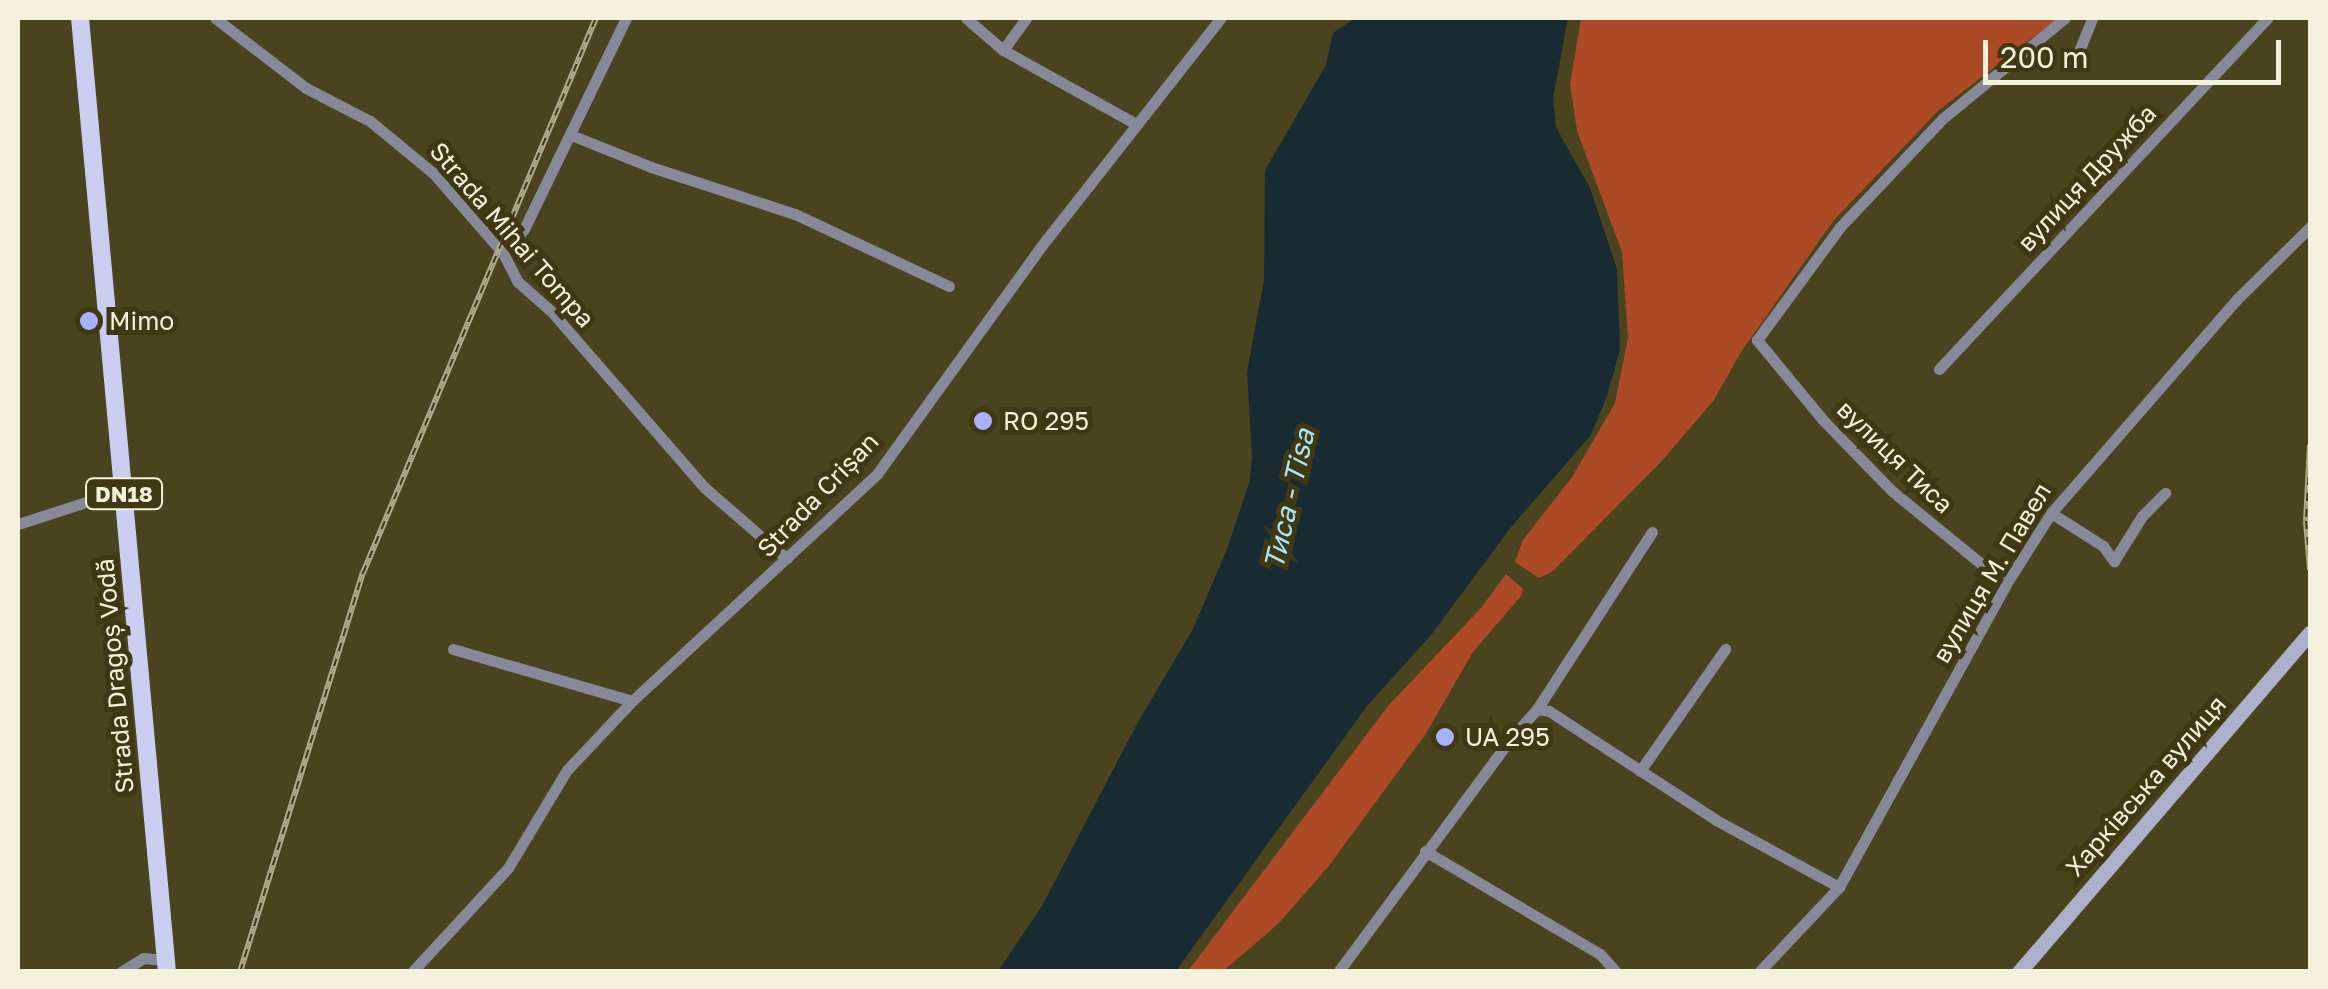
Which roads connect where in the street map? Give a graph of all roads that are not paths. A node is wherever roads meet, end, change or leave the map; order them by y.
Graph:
1 (80, 18) edge
2 (216, 18) edge
3 (626, 18) edge
4 (966, 18) edge
5 (1026, 18) edge
6 (1221, 18) edge
7 (2065, 18) edge
8 (2092, 18) edge
9 (2268, 18) edge
10 (1003, 50) junction
11 (2079, 51) dead end
12 (1136, 124) junction
13 (571, 135) junction
14 (2310, 227) edge
15 (503, 254) junction
16 (949, 286) dead end
17 (1939, 369) dead end
18 (124, 490) junction
19 (2165, 493) dead end
20 (2051, 513) junction
21 (18, 524) edge
22 (1652, 532) dead end
23 (787, 559) junction
24 (2006, 584) junction
25 (2310, 633) edge
26 (453, 649) dead end
27 (1725, 650) dead end
28 (632, 702) junction
29 (1537, 709) junction
30 (1640, 772) junction
31 (1426, 851) junction
32 (1839, 887) junction
33 (166, 966) edge
34 (121, 972) edge
35 (412, 972) edge
36 (1338, 972) edge
37 (1616, 972) edge
38 (1758, 972) edge
39 (2019, 972) edge

1 - 18 main road, Strada Dragoș Vodă / DN18
2 - 15 street, Strada Mihai Tompa
3 - 13 street
4 - 10 street
5 - 10 street
6 - 12 street, Strada Crișan
7 - 24 street, вулиця Тиса
8 - 11 street
9 - 17 street, вулиця Дружба
10 - 12 street
12 - 23 street, Strada Crișan
13 - 15 street
13 - 16 street
14 - 20 street, вулиця М. Павел
15 - 23 street, Strada Mihai Tompa
18 - 21 street
18 - 33 main road, Strada Dragoș Vodă / DN18
19 - 20 street
20 - 24 street, вулиця М. Павел
22 - 29 street
23 - 28 street, Strada Crișan
24 - 32 street, вулиця М. Павел
25 - 39 street, Харківська вулиця
26 - 28 street
27 - 30 street
28 - 35 street, Strada Crișan
29 - 30 street
29 - 31 street
30 - 32 street
31 - 36 street
31 - 37 street
32 - 38 street, вулиця М. Павел
33 - 34 street

